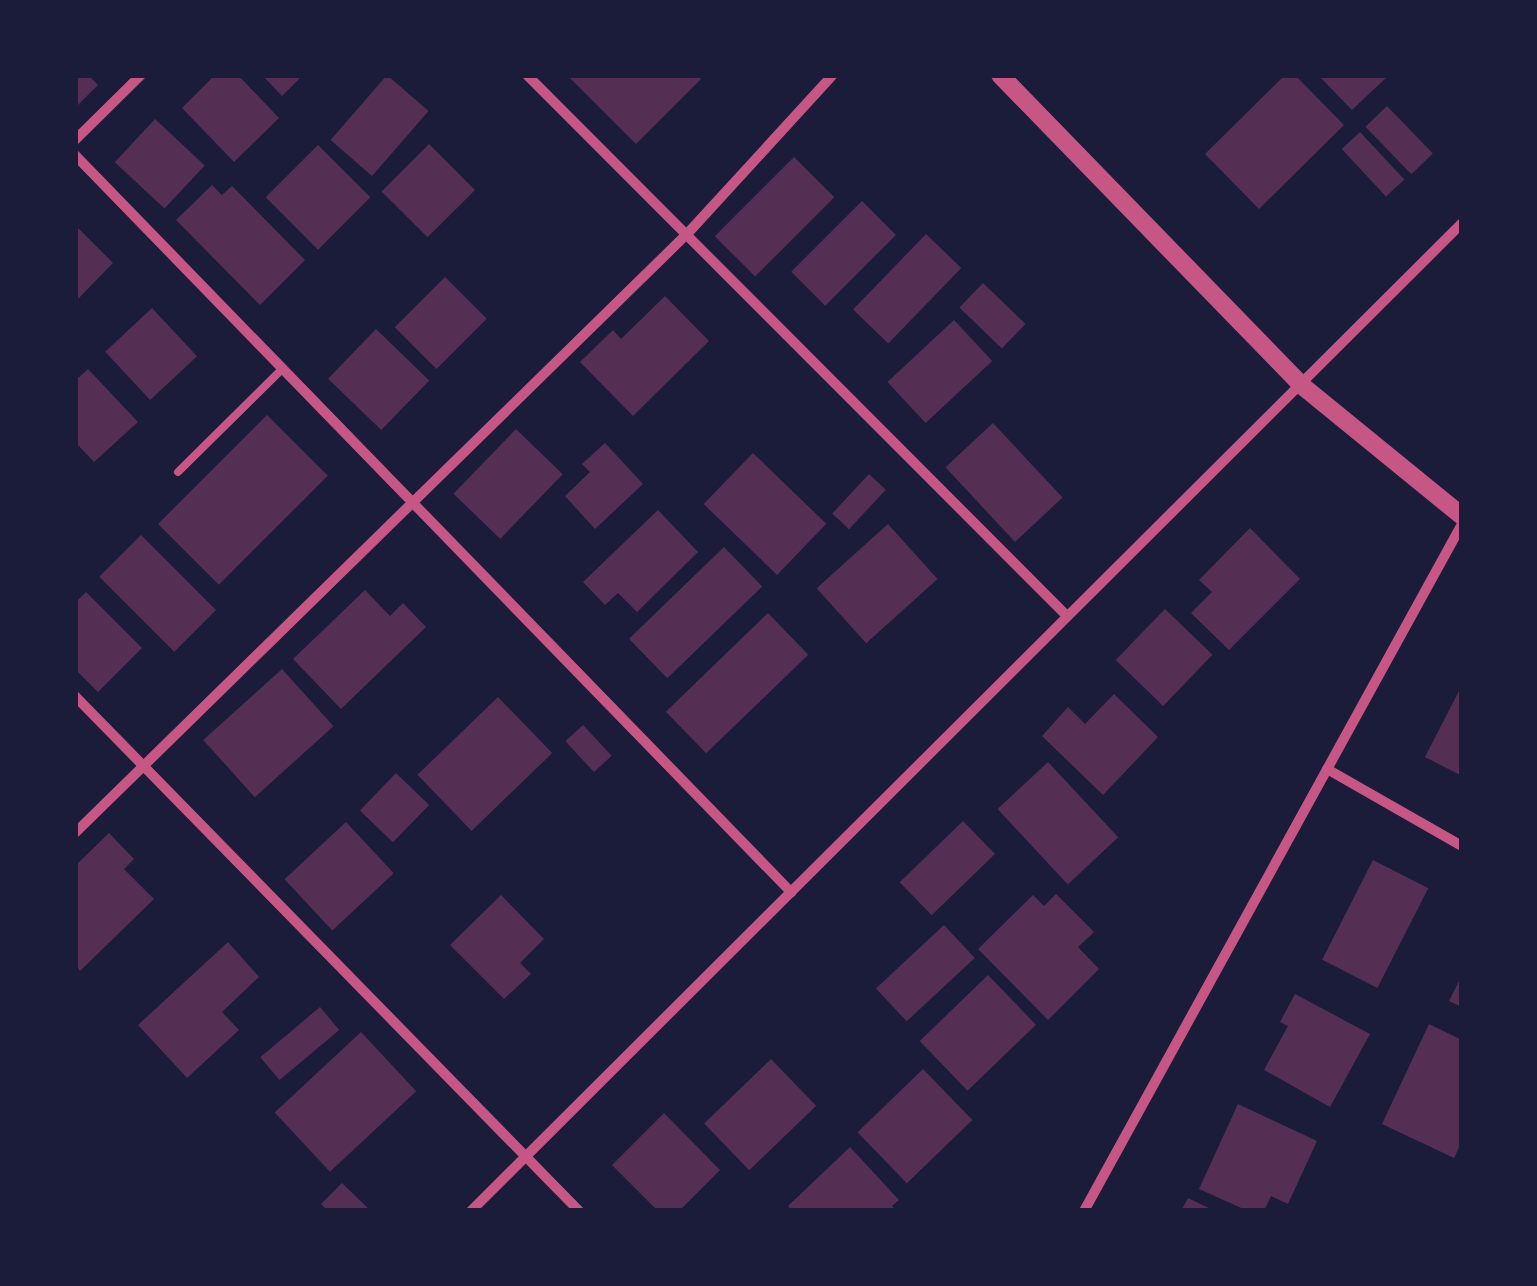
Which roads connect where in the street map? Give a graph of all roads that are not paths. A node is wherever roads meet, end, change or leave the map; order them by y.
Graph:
1 (141, 75) edge
2 (527, 75) edge
3 (833, 75) edge
4 (1000, 75) edge
5 (75, 140) edge
6 (75, 155) edge
7 (1462, 223) edge
8 (688, 233) junction
9 (282, 368) junction
10 (1300, 384) junction
11 (178, 472) dead end
12 (412, 501) junction
13 (1462, 520) edge
14 (1067, 616) junction
15 (75, 696) edge
16 (143, 764) junction
17 (1327, 769) junction
18 (75, 833) edge
19 (1462, 846) edge
20 (792, 892) junction
21 (525, 1158) junction
22 (471, 1211) edge
23 (579, 1211) edge
24 (1084, 1211) edge

1 - 5 street
2 - 8 street
3 - 8 street
4 - 10 street
6 - 9 street
7 - 10 street
8 - 12 street
8 - 14 street
9 - 11 lane
9 - 12 street
10 - 13 street
10 - 14 street
12 - 16 street
12 - 20 street
13 - 17 street
14 - 20 street
15 - 16 street
16 - 18 street
16 - 21 street
17 - 19 street
17 - 24 street
20 - 21 street
21 - 22 street
21 - 23 street

